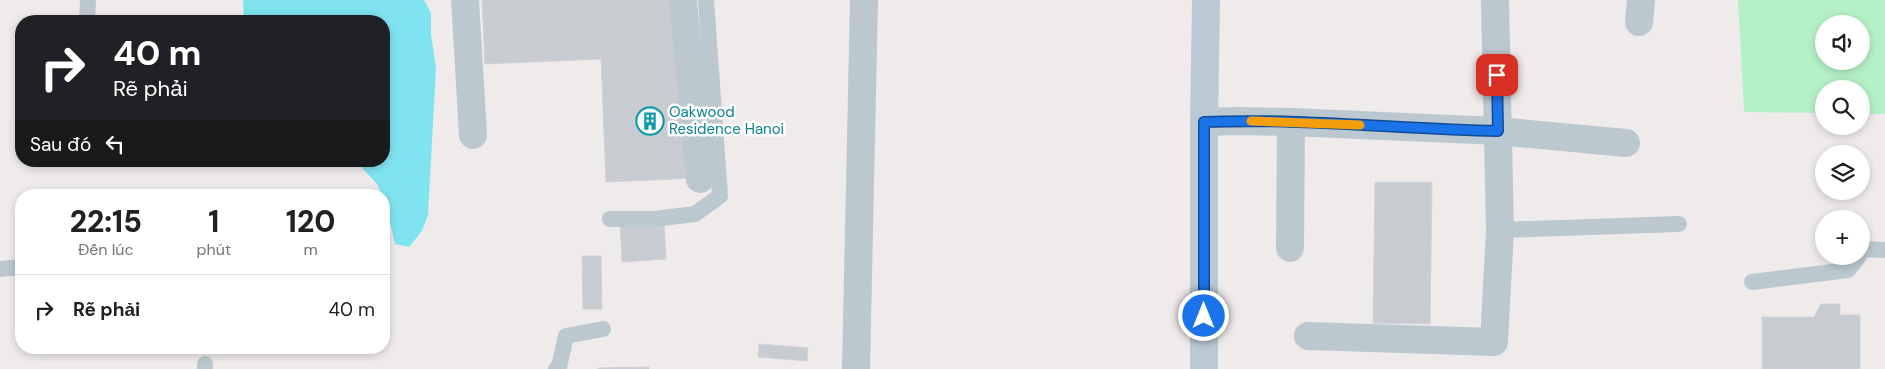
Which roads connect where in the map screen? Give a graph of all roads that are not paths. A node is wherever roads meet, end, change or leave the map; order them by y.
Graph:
1 (88, 0) edge
2 (465, 0) edge
3 (683, 0) edge
4 (706, 0) edge
5 (864, 0) edge
6 (1206, 0) edge
7 (1495, 0) edge
8 (87, 15) edge
9 (1204, 122) junction
10 (1291, 122) junction
11 (1498, 131) junction
12 (473, 135) dead end
13 (1626, 144) dead end
14 (700, 179) dead end
15 (610, 218) dead end
16 (1679, 224) dead end
17 (1500, 230) junction
18 (1290, 248) dead end
19 (1870, 249) edge
20 (1885, 250) edge
21 (1852, 265) edge
22 (15, 268) edge
23 (0, 269) edge
24 (1752, 282) dead end
25 (603, 329) dead end
26 (1308, 336) dead end
27 (556, 369) edge
28 (856, 369) edge
29 (1204, 369) edge

1 - 8 lane
2 - 12 street
3 - 14 street
4 - 15 lane
5 - 28 street
6 - 9 street
7 - 11 street
9 - 10 street
9 - 29 street
10 - 11 street
10 - 18 street
11 - 13 street
11 - 17 street
16 - 17 lane
17 - 26 street
19 - 20 lane
21 - 24 lane
22 - 23 lane
25 - 27 lane

